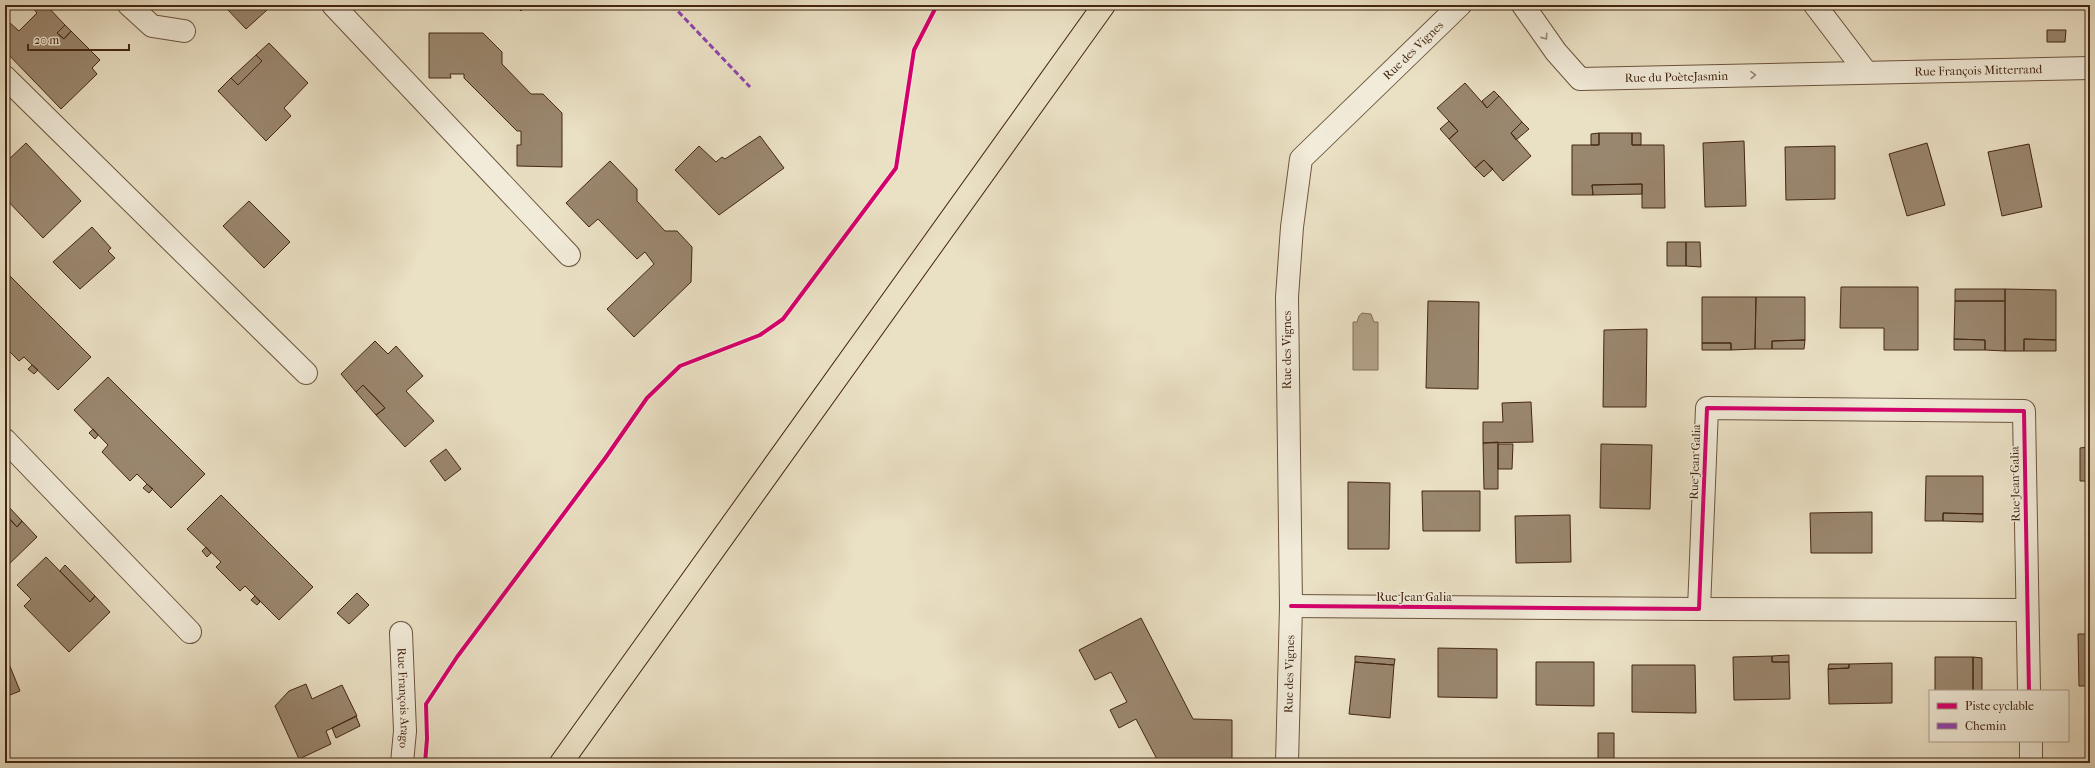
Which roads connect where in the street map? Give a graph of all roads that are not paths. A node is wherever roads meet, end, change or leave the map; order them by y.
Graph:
1 (129, 5) edge
2 (333, 5) edge
3 (1104, 5) edge
4 (1460, 5) edge
5 (1523, 5) edge
6 (1815, 5) edge
7 (184, 31) dead end
8 (2090, 68) edge
9 (1866, 72) junction
10 (5, 77) edge
11 (569, 255) dead end
12 (306, 373) dead end
13 (5, 440) edge
14 (1291, 606) junction
15 (1699, 609) junction
16 (2027, 610) junction
17 (190, 632) dead end
18 (401, 633) dead end
19 (2029, 690) edge
20 (2031, 742) edge
21 (402, 763) edge
22 (561, 763) edge
23 (1287, 763) edge
24 (2031, 763) edge

1 - 7 street
2 - 11 street
3 - 22 main road
4 - 14 street, Rue des Vignes
5 -> 9 street, Rue du PoèteJasmin
6 - 9 street
8 - 9 street, Rue François Mitterrand
10 - 12 street
13 - 17 street
14 - 15 street, Rue Jean Galia
14 - 23 street, Rue des Vignes
15 - 16 street, Rue Jean Galia
15 - 16 street, Rue Jean Galia
16 - 19 street, Rue Jean Galia
18 - 21 street, Rue François Arago
20 - 24 street

